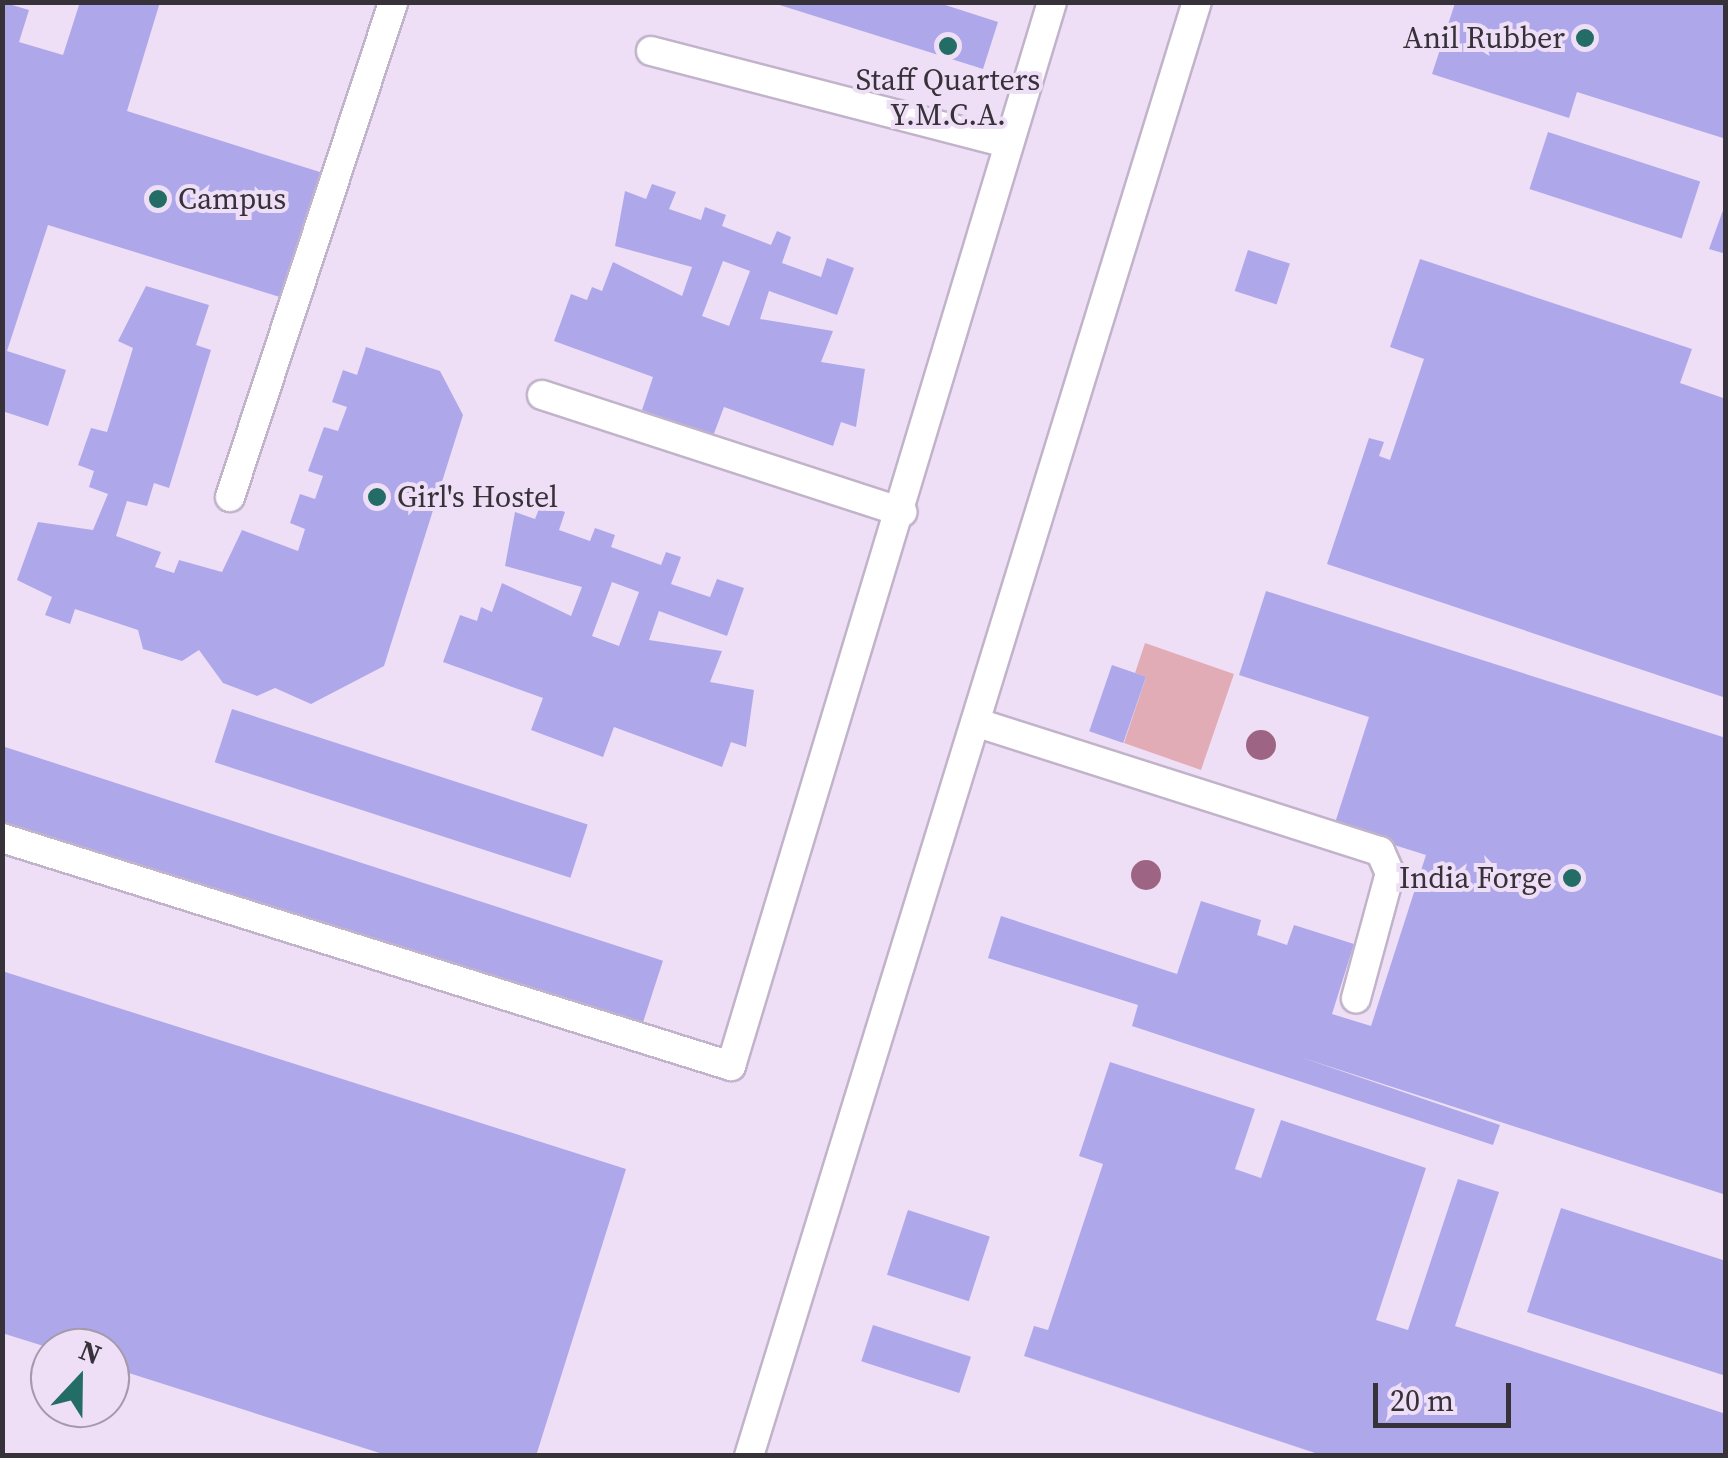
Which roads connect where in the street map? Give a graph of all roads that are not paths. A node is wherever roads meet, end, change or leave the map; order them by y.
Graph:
1 (1052, 2) edge
2 (1197, 2) edge
3 (392, 3) edge
4 (650, 51) dead end
5 (1006, 144) junction
6 (542, 395) dead end
7 (230, 497) dead end
8 (903, 512) junction
9 (981, 724) junction
10 (2, 838) edge
11 (1356, 998) dead end
12 (749, 1456) edge

1 - 5 lane
2 - 9 lane
3 - 7 lane
4 - 5 lane
5 - 8 lane
6 - 8 lane
8 - 10 lane
9 - 11 lane
9 - 12 lane

